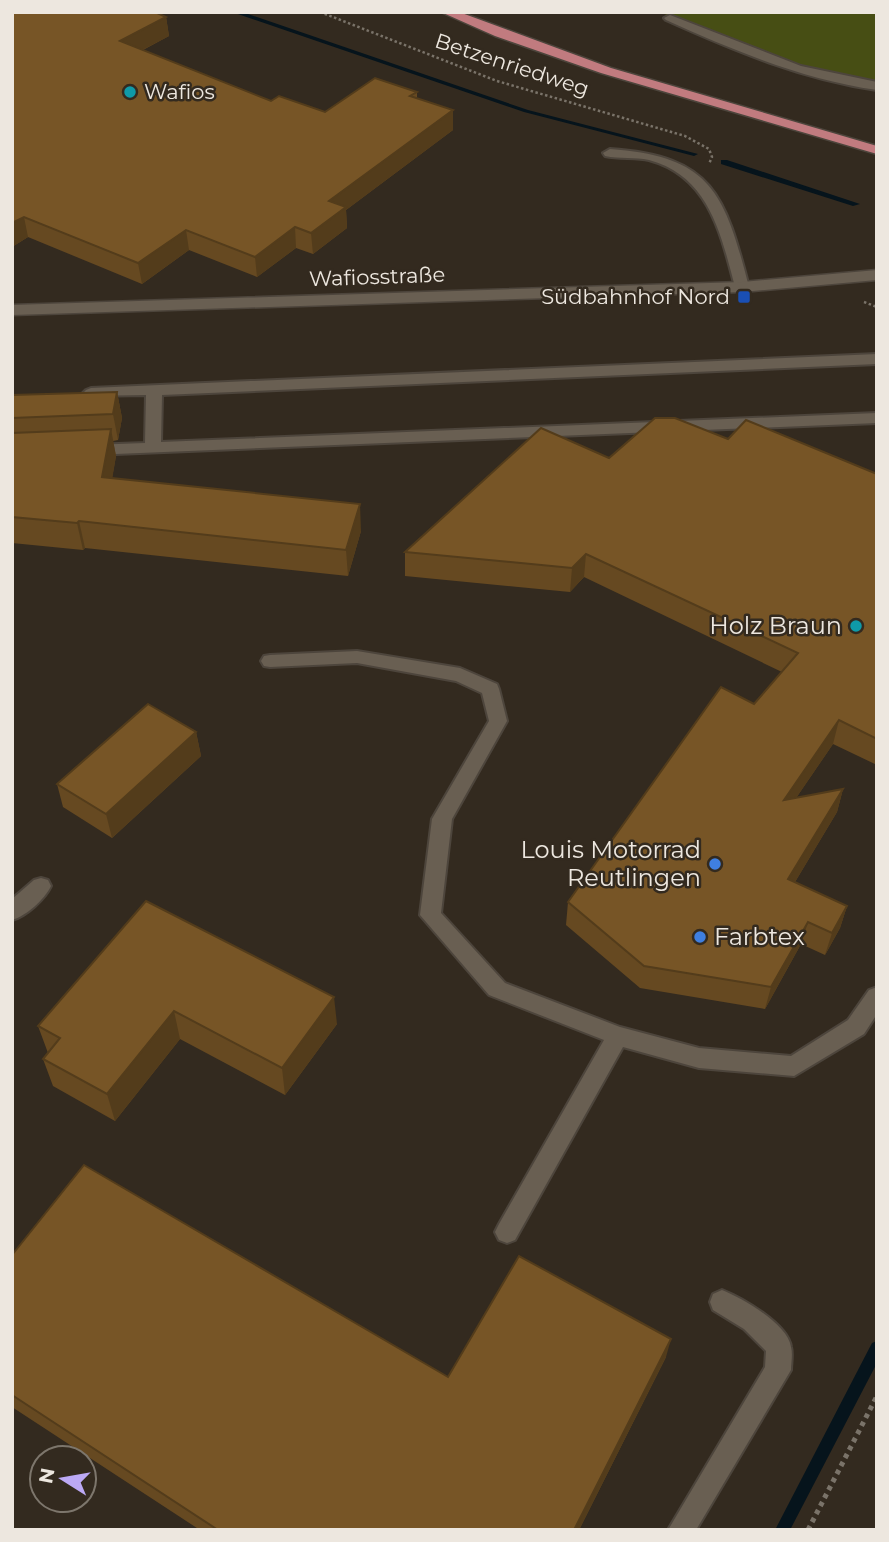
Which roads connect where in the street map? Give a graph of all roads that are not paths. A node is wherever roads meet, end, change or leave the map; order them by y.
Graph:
1 (447, 12) edge
2 (670, 18) dead end
3 (877, 86) edge
4 (766, 119) junction
5 (872, 135) edge
6 (877, 150) edge
7 (610, 153) dead end
8 (877, 161) edge
9 (877, 275) edge
10 (743, 287) junction
11 (12, 310) edge
12 (877, 359) edge
13 (154, 391) junction
14 (77, 394) edge
15 (877, 418) edge
16 (153, 447) junction
17 (76, 450) edge
18 (270, 661) dead end
19 (41, 886) dead end
20 (12, 912) edge
21 (877, 996) edge
22 (618, 1036) junction
23 (507, 1232) dead end
24 (722, 1301) dead end
25 (681, 1530) edge

1 - 4 main road
2 - 3 lane
4 - 5 main road
4 - 6 main road
4 - 8 main road
7 - 10 lane
9 - 10 street, Wafiosstraße
10 - 11 street, Wafiosstraße
12 - 13 lane
13 - 14 lane
13 - 16 lane
15 - 16 lane
16 - 17 lane
18 - 22 lane
19 - 20 lane
21 - 22 lane
22 - 23 lane
24 - 25 lane

